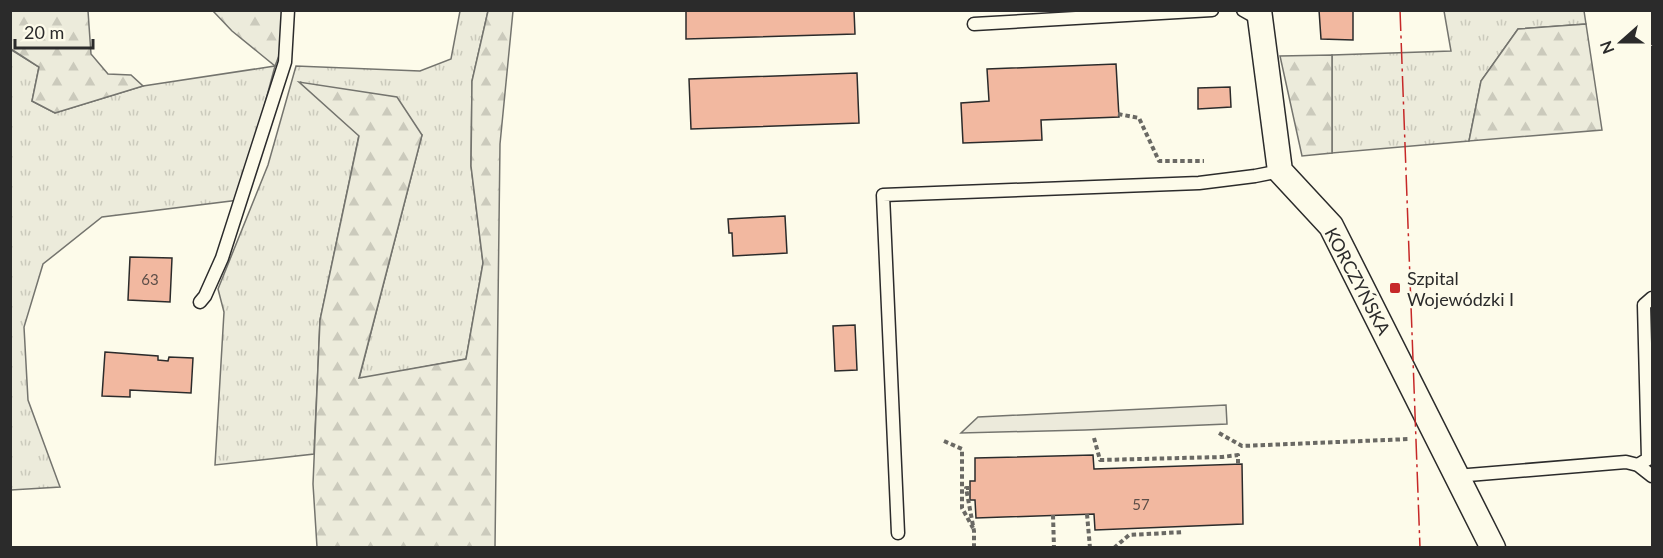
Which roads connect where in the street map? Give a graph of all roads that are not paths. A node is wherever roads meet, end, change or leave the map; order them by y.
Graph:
1 (288, 10) edge
2 (1212, 10) edge
3 (1254, 13) edge
4 (974, 24) dead end
5 (1280, 171) junction
6 (1653, 298) edge
7 (200, 302) dead end
8 (1650, 428) edge
9 (1638, 465) junction
10 (1456, 476) junction
11 (1653, 476) edge
12 (898, 533) dead end
13 (1493, 548) edge

1 - 7 lane
2 - 4 lane
3 - 5 street
5 - 10 street, KORCZYŃSKA
5 - 12 lane
6 - 8 lane
8 - 9 lane
9 - 10 lane
9 - 11 lane
10 - 13 street, KORCZYŃSKA

